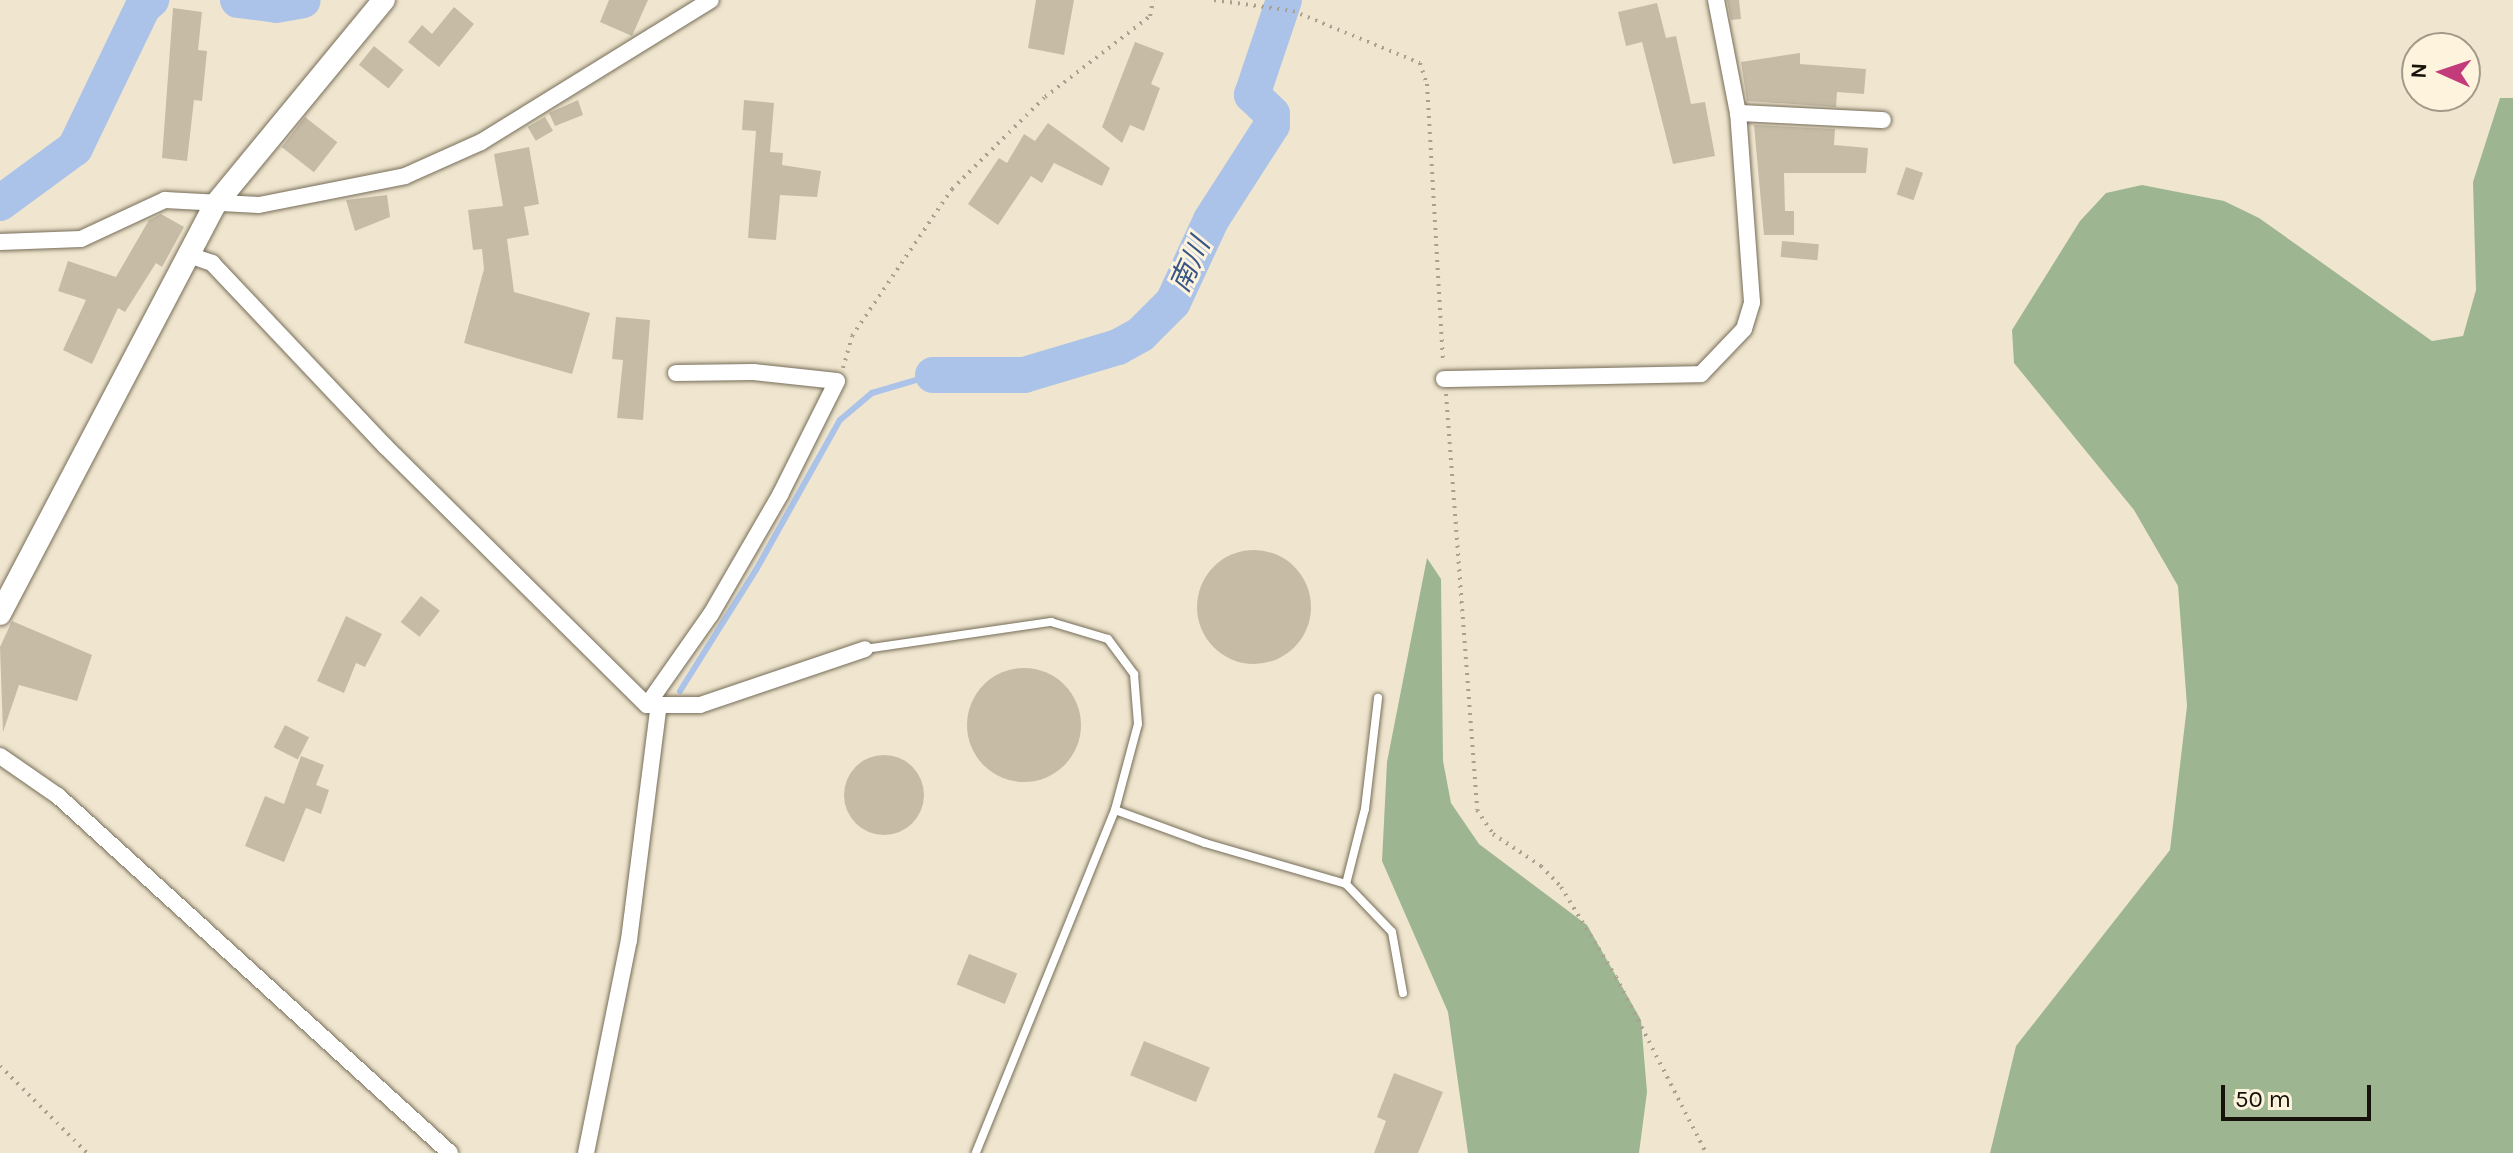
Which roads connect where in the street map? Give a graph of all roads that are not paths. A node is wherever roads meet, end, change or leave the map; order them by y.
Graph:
1 (384, 0) edge
2 (711, 0) edge
3 (1716, 0) edge
4 (1738, 113) junction
5 (1883, 120) dead end
6 (214, 206) junction
7 (0, 242) edge
8 (186, 254) junction
9 (676, 373) dead end
10 (1444, 379) road end
11 (0, 614) edge
12 (865, 649) joint
13 (1378, 698) dead end
14 (652, 707) junction
15 (0, 756) edge
16 (1115, 810) junction
17 (1346, 884) junction
18 (1403, 993) dead end
19 (450, 1153) edge
20 (586, 1153) edge
21 (976, 1153) edge

1 - 6 street
2 - 6 street
3 - 4 street
4 - 5 street
4 - 10 street
6 - 7 street
6 - 8 street
8 - 11 street
8 - 14 street
9 - 14 street
12 - 14 street
12 - 16 lane
13 - 17 lane
14 - 20 street
15 - 19 street
16 - 17 lane
16 - 21 lane
17 - 18 lane

